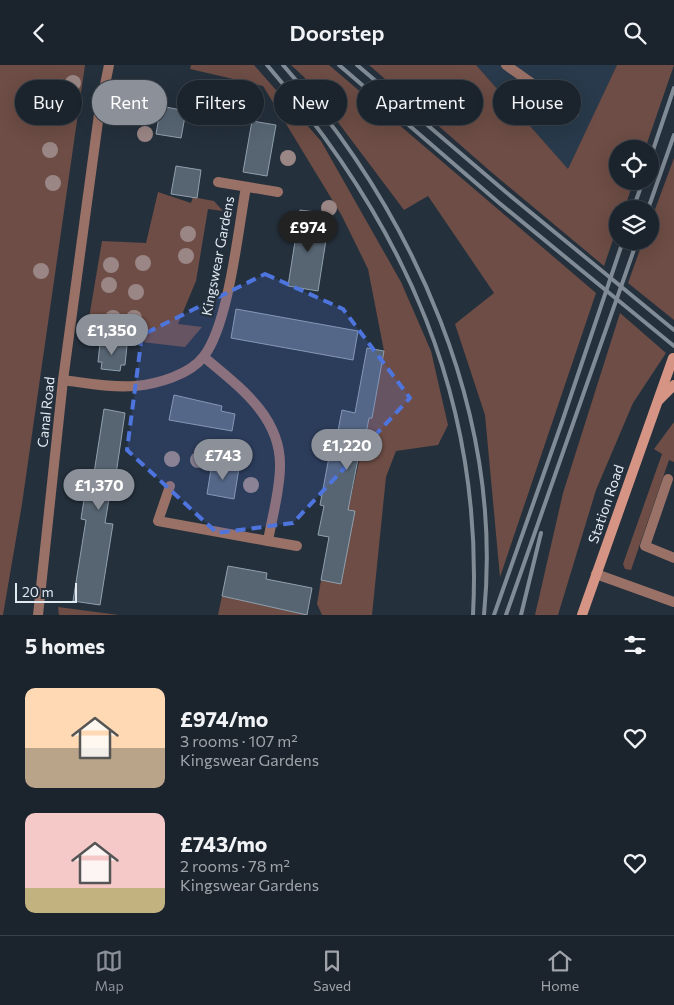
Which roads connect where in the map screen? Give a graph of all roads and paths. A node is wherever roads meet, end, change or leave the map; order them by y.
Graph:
1 (109, 65) edge
2 (506, 65) edge
3 (527, 80) edge
4 (218, 182) dead end
5 (246, 187) junction
6 (278, 192) dead end
7 (204, 357) junction
8 (673, 358) edge
9 (63, 380) junction
10 (674, 385) edge
11 (656, 403) junction
12 (668, 479) dead end
13 (170, 486) dead end
14 (268, 541) junction
15 (299, 547) dead end
16 (674, 558) edge
17 (596, 573) junction
18 (674, 603) edge
19 (38, 615) edge
20 (582, 615) edge

1 - 9 street, Canal Road
2 - 3 street
4 - 5 street, Kingswear Gardens
5 - 6 street, Kingswear Gardens
5 - 7 street, Kingswear Gardens
7 - 9 street
7 - 14 street
8 - 11 main road, Station Road
9 - 19 street, Canal Road
10 - 11 main road, Station Road
11 - 17 main road, Station Road
12 - 16 street
13 - 14 street
14 - 15 street
17 - 18 street
17 - 20 main road, Station Road

